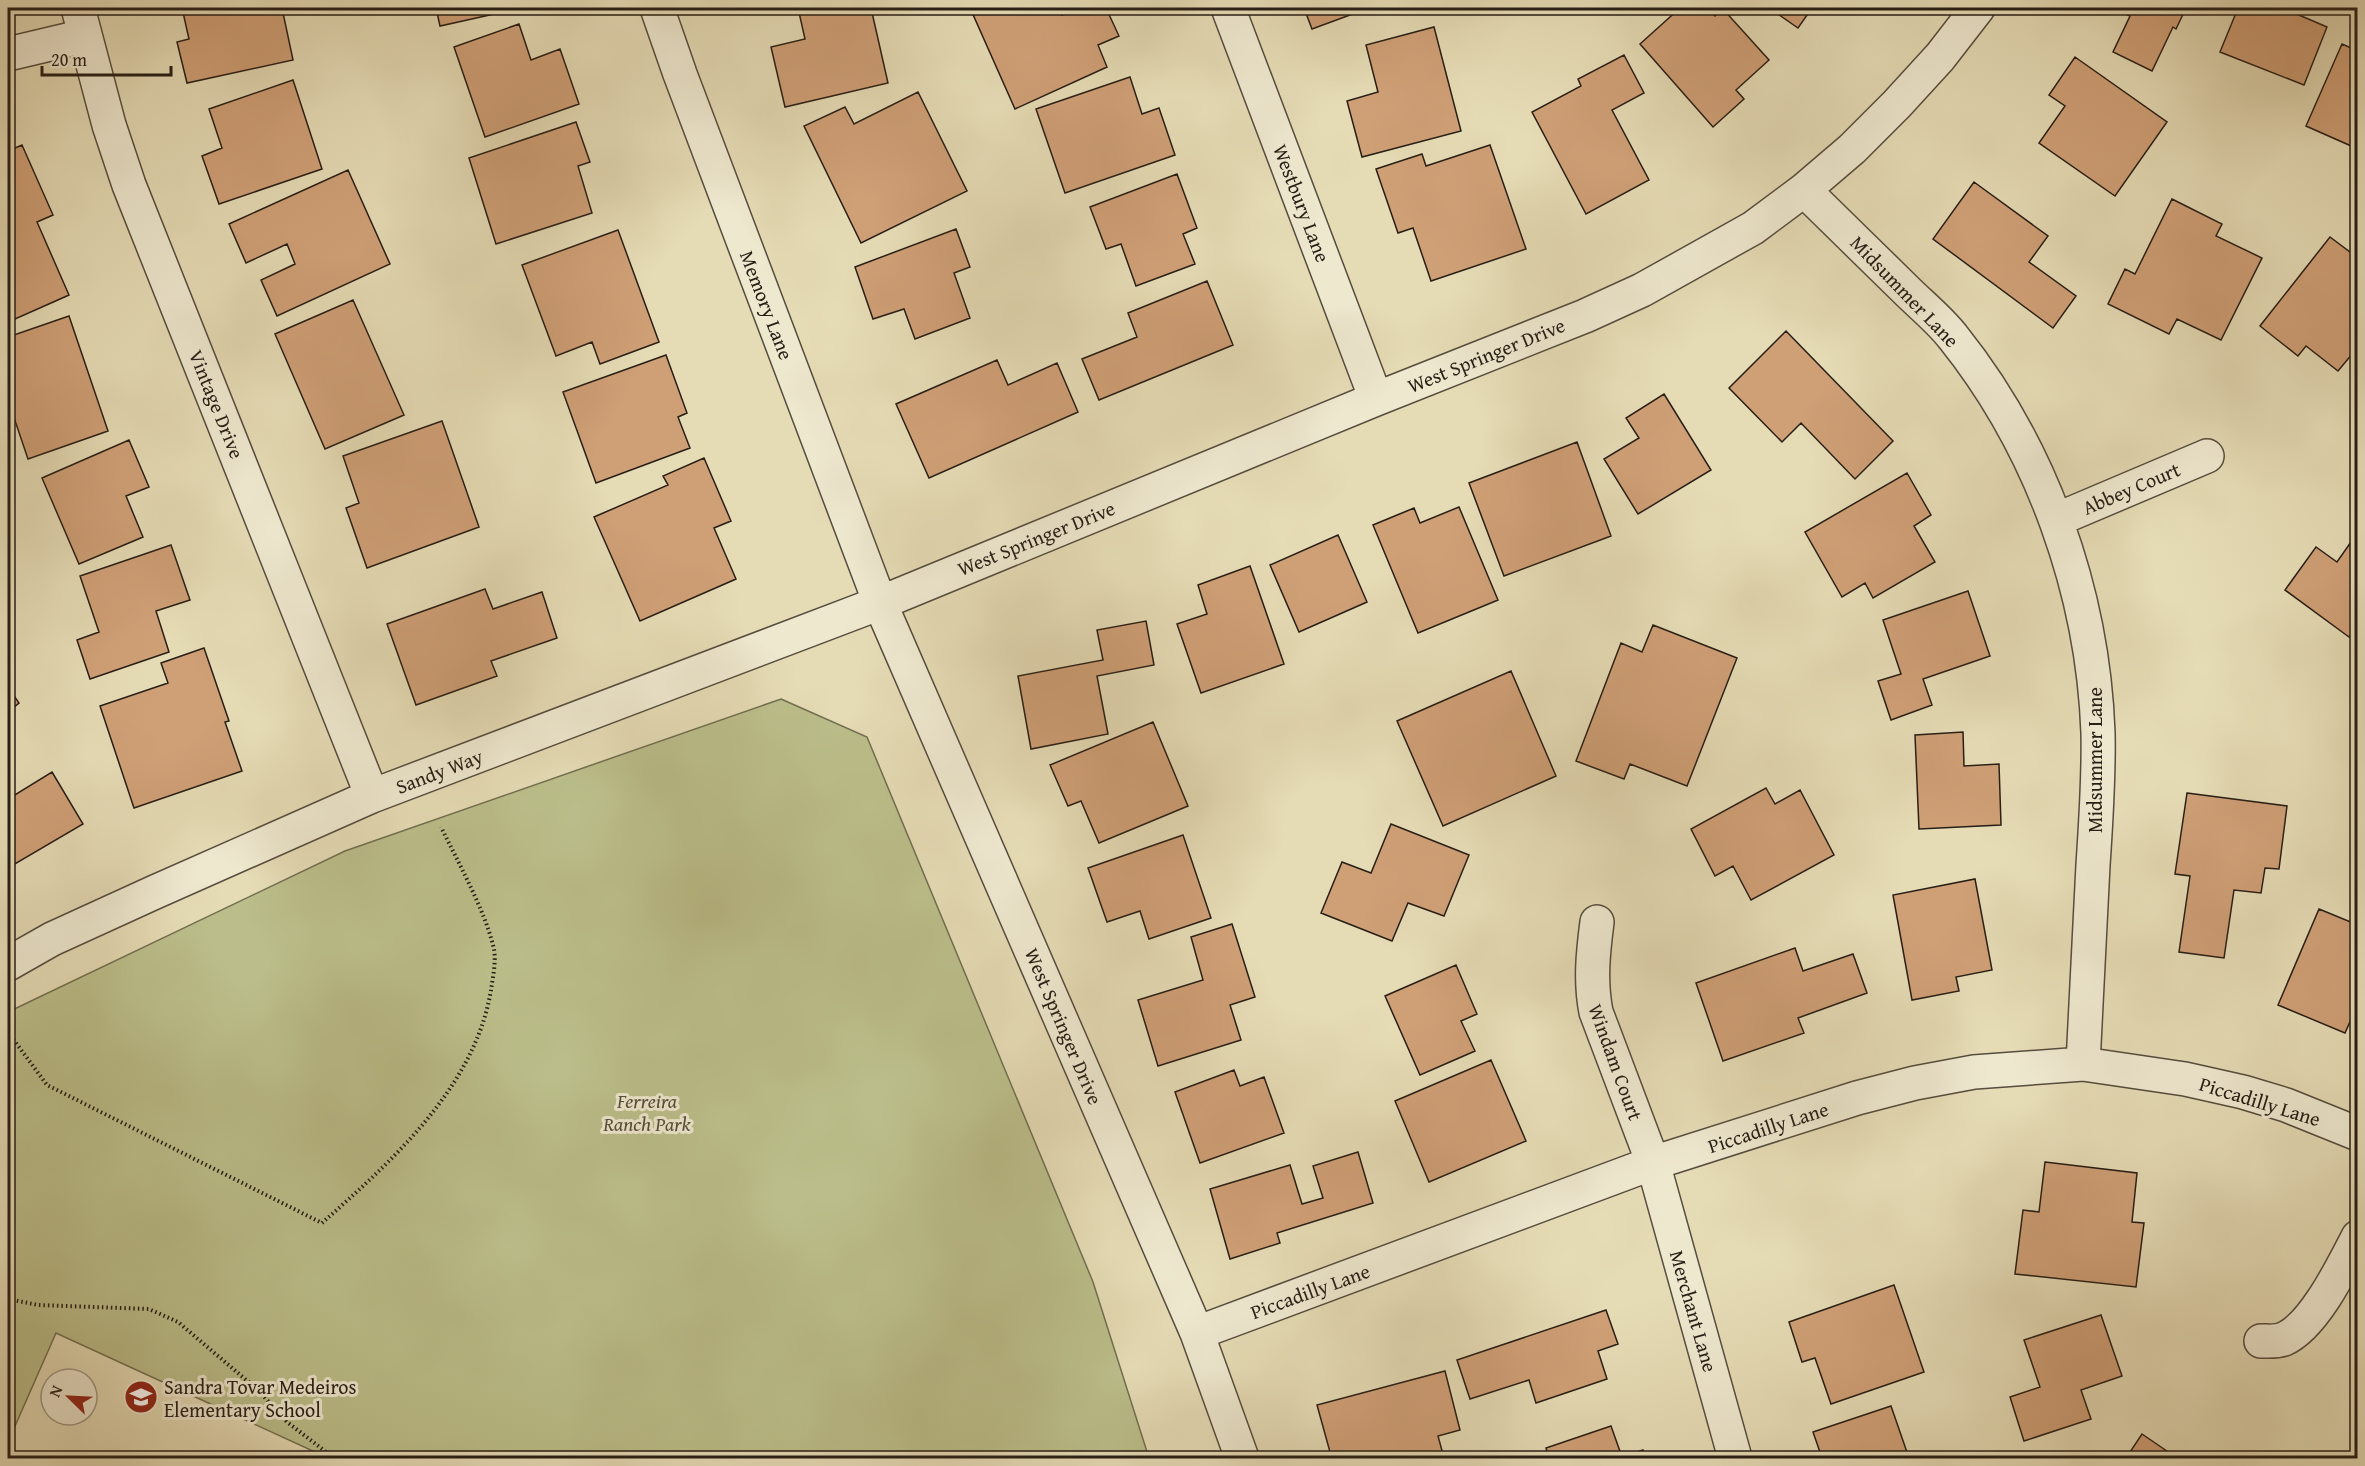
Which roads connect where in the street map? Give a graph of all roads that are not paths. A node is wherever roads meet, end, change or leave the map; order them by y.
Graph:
1 (657, 8) edge
2 (1228, 8) edge
3 (1978, 8) edge
4 (81, 22) edge
5 (8, 54) edge
6 (1804, 190) junction
7 (1376, 399) junction
8 (2207, 456) dead end
9 (2056, 520) junction
10 (880, 603) junction
11 (372, 796) junction
12 (1597, 922) dead end
13 (8, 964) edge
14 (2083, 1064) junction
15 (2358, 1134) edge
16 (1653, 1163) junction
17 (2358, 1237) edge
18 (1197, 1333) junction
19 (2261, 1341) dead end
20 (1242, 1458) edge
21 (1735, 1458) edge

1 - 10 street, Memory Lane
2 - 7 street, Westbury Lane
3 - 6 street, West Springer Drive
4 - 5 street
4 - 11 street, Vintage Drive
6 - 7 street, West Springer Drive
6 - 9 street, Midsummer Lane
7 - 10 street, West Springer Drive
8 - 9 street, Abbey Court
9 - 14 street, Midsummer Lane
10 - 11 street, Sandy Way
10 - 18 street, West Springer Drive
11 - 13 street, Sandy Way
12 - 16 street, Windam Court
14 - 15 street, Piccadilly Lane
14 - 16 street, Piccadilly Lane
16 - 18 street, Piccadilly Lane
16 - 21 street, Merchant Lane
17 - 19 street
18 - 20 street, West Springer Drive

